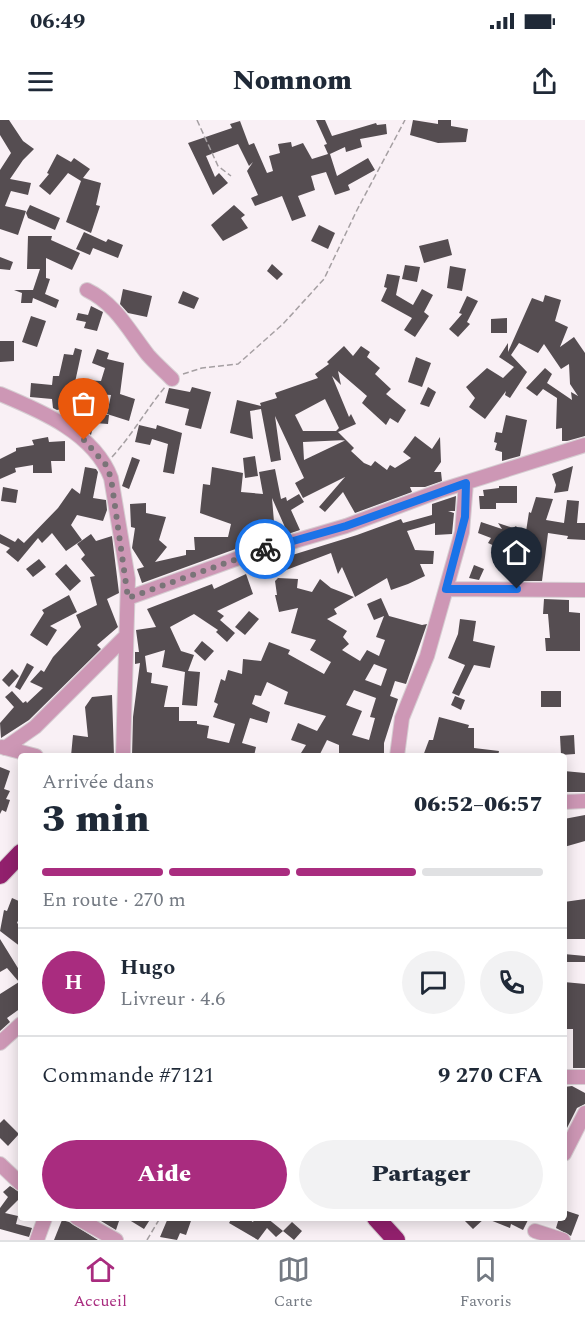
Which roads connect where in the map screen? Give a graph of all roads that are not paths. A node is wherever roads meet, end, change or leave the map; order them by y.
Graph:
1 (87, 290) dead end
2 (172, 379) road end
3 (0, 394) edge
4 (585, 445) edge
5 (466, 483) junction
6 (446, 589) junction
7 (585, 590) edge
8 (128, 598) junction
9 (124, 638) junction
10 (3, 748) edge
11 (24, 753) edge
12 (123, 753) edge
13 (397, 753) edge
14 (585, 801) edge
15 (567, 802) edge
16 (18, 856) edge
17 (0, 875) edge
18 (18, 1027) edge
19 (0, 1043) edge
20 (567, 1077) edge
21 (585, 1077) edge
22 (585, 1113) edge
23 (567, 1148) edge
24 (0, 1164) edge
25 (18, 1181) edge
26 (44, 1221) edge
27 (82, 1221) edge
28 (379, 1221) edge
29 (539, 1221) edge
30 (533, 1236) edge
31 (37, 1240) edge
32 (116, 1240) edge
33 (396, 1240) edge
34 (563, 1240) edge

1 - 2 street
3 - 8 street
4 - 5 street
5 - 6 street
5 - 8 street
6 - 7 street
6 - 13 street
8 - 9 street
9 - 10 street
9 - 12 street
10 - 11 street
14 - 15 street
16 - 17 highway
18 - 19 street
20 - 21 street
22 - 23 street
24 - 25 street
26 - 31 street
27 - 32 street
28 - 33 highway
29 - 30 street
30 - 34 street

